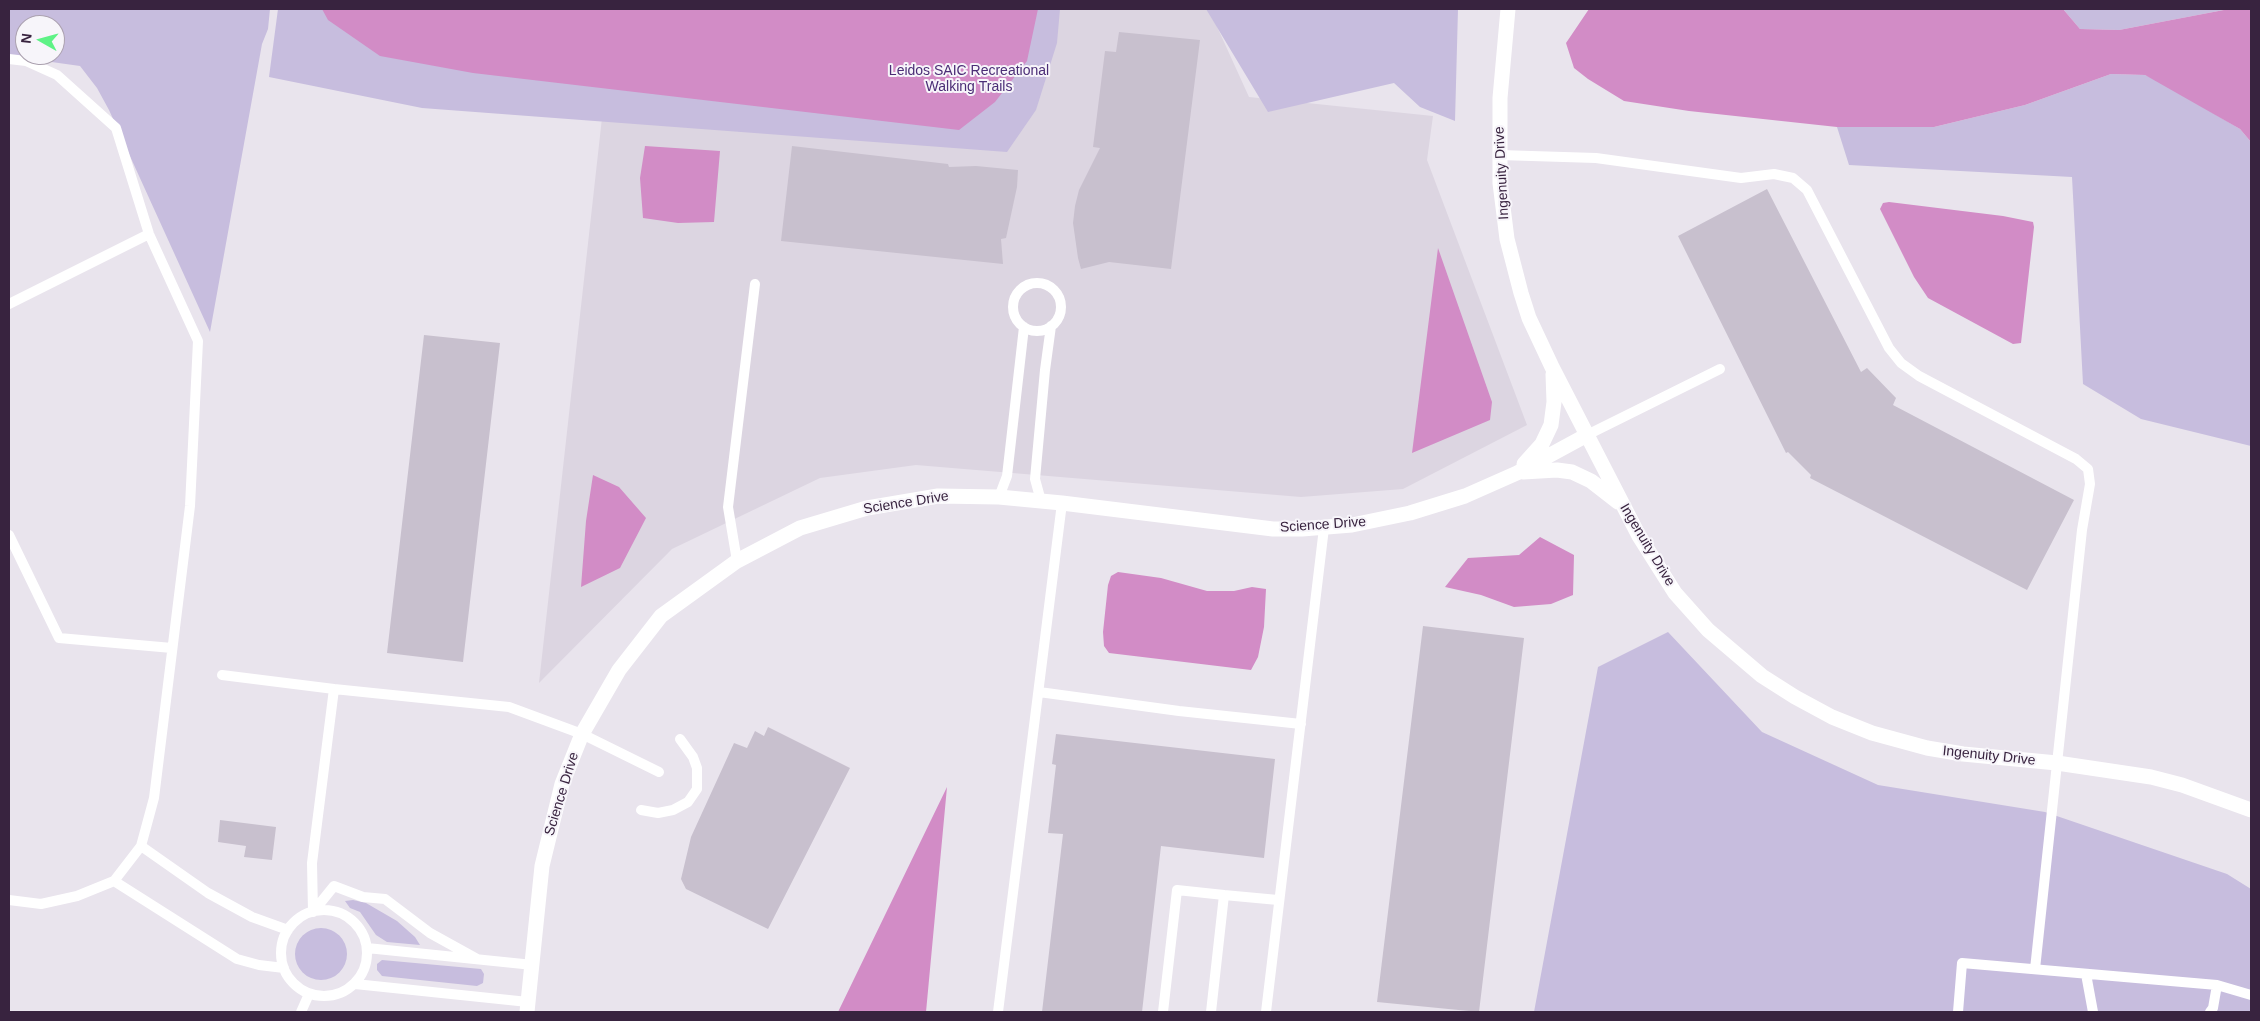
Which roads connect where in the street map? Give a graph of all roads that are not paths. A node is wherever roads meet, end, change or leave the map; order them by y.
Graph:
1 (1508, 9) edge
2 (9, 59) edge
3 (1499, 155) junction
4 (149, 234) junction
5 (755, 284) dead end
6 (9, 304) edge
7 (1051, 326) junction
8 (1024, 327) junction
9 (1552, 367) junction
10 (1720, 369) dead end
11 (1587, 435) junction
12 (1517, 472) junction
13 (999, 496) junction
14 (1041, 501) junction
15 (1062, 503) junction
16 (1623, 506) junction
17 (1324, 528) junction
18 (9, 535) edge
19 (737, 561) junction
20 (172, 648) junction
21 (222, 675) dead end
22 (334, 689) junction
23 (1039, 692) junction
24 (1300, 724) junction
25 (582, 734) junction
26 (680, 739) dead end
27 (2057, 763) junction
28 (659, 772) dead end
29 (641, 810) dead end
30 (2251, 810) edge
31 (141, 846) junction
32 (114, 881) junction
33 (1224, 895) junction
34 (9, 900) edge
35 (1278, 900) junction
36 (313, 912) junction
37 (288, 930) junction
38 (367, 948) junction
39 (477, 959) junction
40 (533, 965) junction
41 (284, 968) junction
42 (2035, 969) junction
43 (2086, 974) junction
44 (355, 984) junction
45 (2217, 985) junction
46 (309, 994) junction
47 (2251, 995) edge
48 (527, 1007) edge
49 (301, 1012) edge
50 (998, 1012) edge
51 (1163, 1012) edge
52 (1211, 1012) edge
53 (1266, 1012) edge
54 (1958, 1012) edge
55 (2093, 1012) edge
56 (2210, 1012) edge

1 - 3 street, Ingenuity Drive
2 - 4 lane
3 - 9 street, Ingenuity Drive
3 - 27 lane
4 - 6 lane
4 - 20 lane
5 - 19 lane
7 - 8 lane
7 - 8 lane
7 - 14 lane
8 - 13 lane
9 - 11 street, Ingenuity Drive
9 - 12 street
10 - 11 lane
11 - 12 street, Science Drive
11 - 16 street, Ingenuity Drive
12 - 16 street
12 - 17 street, Science Drive
13 - 14 street, Science Drive
13 - 19 street, Science Drive
14 - 15 street, Science Drive
15 - 17 street, Science Drive
15 - 23 lane
16 - 27 street, Ingenuity Drive
17 - 24 lane
18 - 20 lane
19 - 25 street, Science Drive
20 - 31 lane
21 - 22 lane
22 - 25 lane
22 - 36 lane
23 - 24 lane
23 - 50 lane
24 - 35 lane
25 - 28 lane
25 - 40 street, Science Drive
26 - 29 lane
27 - 30 street, Ingenuity Drive
27 - 42 lane
31 - 32 lane
31 - 37 lane
32 - 34 lane
32 - 41 lane
33 - 35 lane
33 - 51 lane
33 - 52 lane
35 - 53 lane
36 - 37 lane
36 - 38 lane
36 - 39 lane
37 - 41 lane
38 - 39 lane
38 - 44 lane
39 - 40 lane
40 - 48 street, Science Drive
41 - 46 lane
42 - 43 lane
42 - 54 lane
43 - 45 lane
43 - 55 lane
44 - 46 lane
44 - 48 lane
45 - 47 lane
45 - 56 lane
46 - 49 lane

